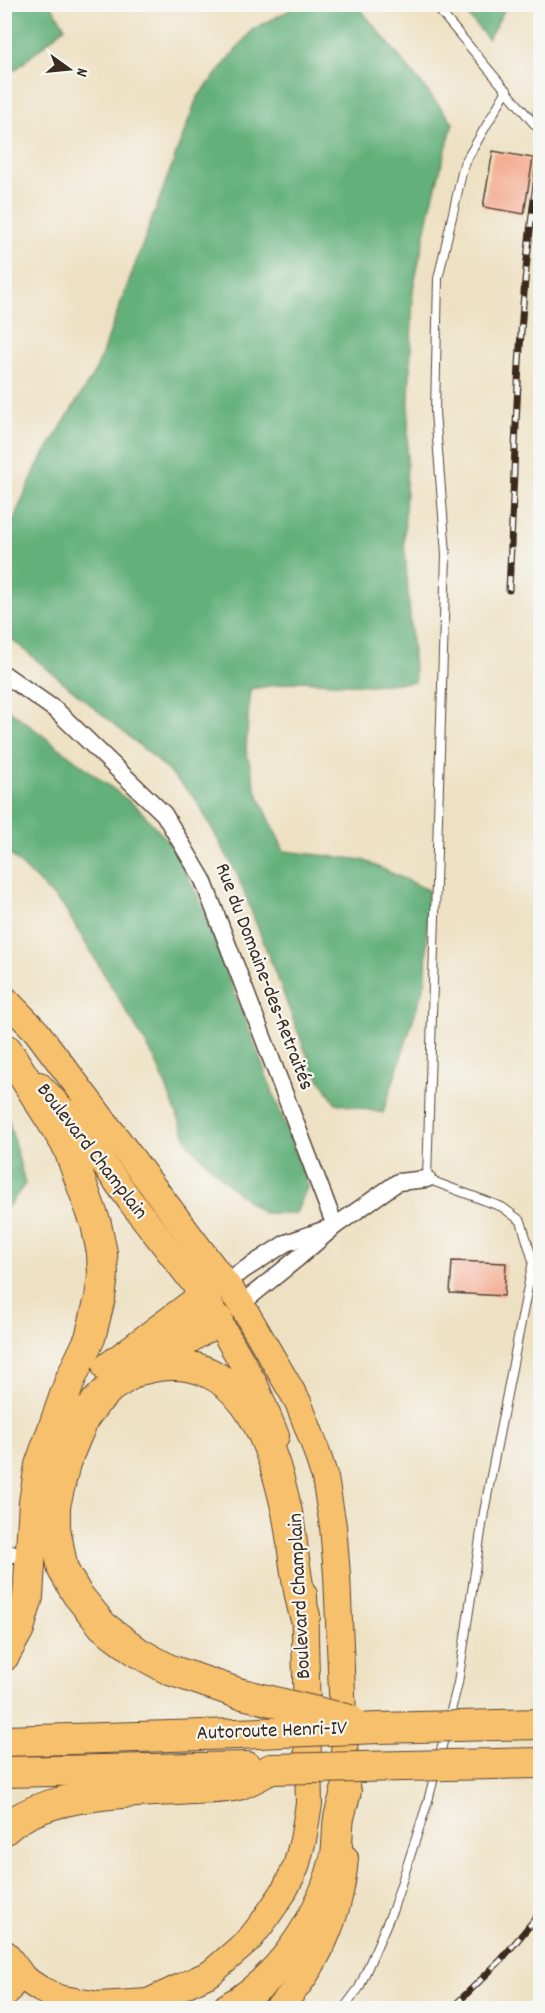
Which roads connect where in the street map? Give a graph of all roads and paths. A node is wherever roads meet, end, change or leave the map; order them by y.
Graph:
1 (434, 4) edge
2 (507, 90) junction
3 (540, 99) edge
4 (538, 127) edge
5 (540, 519) edge
6 (540, 533) edge
7 (4, 674) edge
8 (4, 998) edge
9 (6, 1048) edge
10 (427, 1179) junction
11 (335, 1226) junction
12 (537, 1259) edge
13 (222, 1301) junction
14 (136, 1371) junction
15 (48, 1444) junction
16 (32, 1555) edge
17 (304, 1616) junction
18 (4, 1656) edge
19 (540, 1724) edge
20 (379, 1728) junction
21 (4, 1741) edge
22 (540, 1763) edge
23 (4, 1772) edge
24 (238, 1776) junction
25 (346, 1791) junction
26 (4, 1830) edge
27 (9, 1975) edge
28 (228, 2008) edge
29 (278, 2008) edge
30 (344, 2008) edge

1 - 2 lane
2 - 4 lane
2 - 10 lane
3 - 4 lane
5 - 6 lane
7 - 11 street, Rue du Domaine-des-Retraités
8 - 13 main road, Boulevard Champlain
9 - 13 main road, Boulevard Champlain
9 - 15 highway
10 - 11 street
10 - 12 lane
11 - 13 street
11 - 13 street
12 - 30 lane
13 - 14 highway
13 - 15 highway
13 - 17 main road, Boulevard Champlain
13 - 25 main road, Boulevard Champlain
14 - 16 highway
14 - 17 highway
15 - 16 highway
16 - 18 highway
16 - 20 highway, bridge
17 - 27 main road, Boulevard Champlain
19 - 20 highway, Autoroute Henri-IV, bridge
20 - 21 highway, Autoroute Henri-IV, bridge
22 - 24 highway, Autoroute Henri-IV, bridge
23 - 24 highway, Autoroute Henri-IV
24 - 26 highway
25 - 28 highway
25 - 29 main road, Boulevard Champlain

